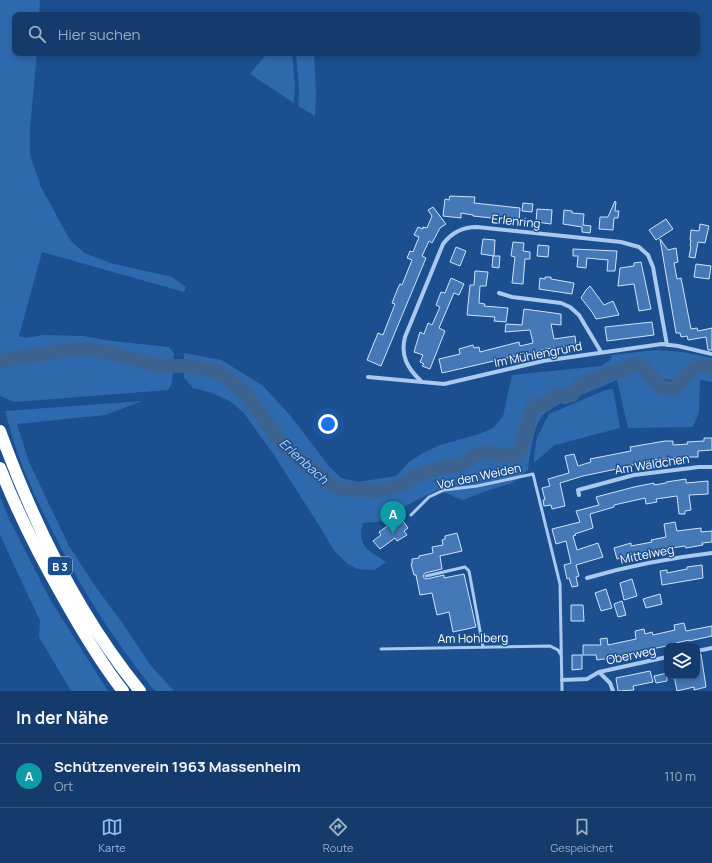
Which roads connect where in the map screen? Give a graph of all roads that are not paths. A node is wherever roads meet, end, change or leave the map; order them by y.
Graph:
1 (499, 293) dead end
2 (667, 345) junction
3 (601, 352) junction
4 (712, 354) edge
5 (368, 377) dead end
6 (421, 381) junction
7 (0, 431) edge
8 (712, 467) edge
9 (0, 468) edge
10 (579, 495) dead end
11 (411, 515) dead end
12 (712, 553) edge
13 (426, 576) dead end
14 (587, 578) dead end
15 (483, 647) junction
16 (712, 648) edge
17 (381, 649) dead end
18 (700, 650) edge
19 (561, 655) junction
20 (664, 658) edge
21 (600, 672) junction
22 (562, 680) junction
23 (123, 691) edge
24 (140, 691) edge
25 (562, 691) edge
26 (613, 691) edge

1 - 3 street
2 - 3 street, Im Mühlengrund
2 - 4 street, Im Mühlengrund
2 - 6 street, Erlenring
3 - 6 street, Im Mühlengrund
5 - 6 street, Im Mühlengrund
7 - 24 highway, B 3
8 - 10 street, Am Wäldchen
9 - 23 highway, B 3
11 - 19 lane, Vor den Weiden
12 - 14 street, Mittelweg
13 - 15 lane
15 - 17 lane, Am Hohlberg
15 - 19 lane, Am Hohlberg
16 - 18 street
19 - 22 lane
20 - 21 street, Oberweg
21 - 22 street, Oberweg
21 - 26 street, Oberweg
22 - 25 lane

